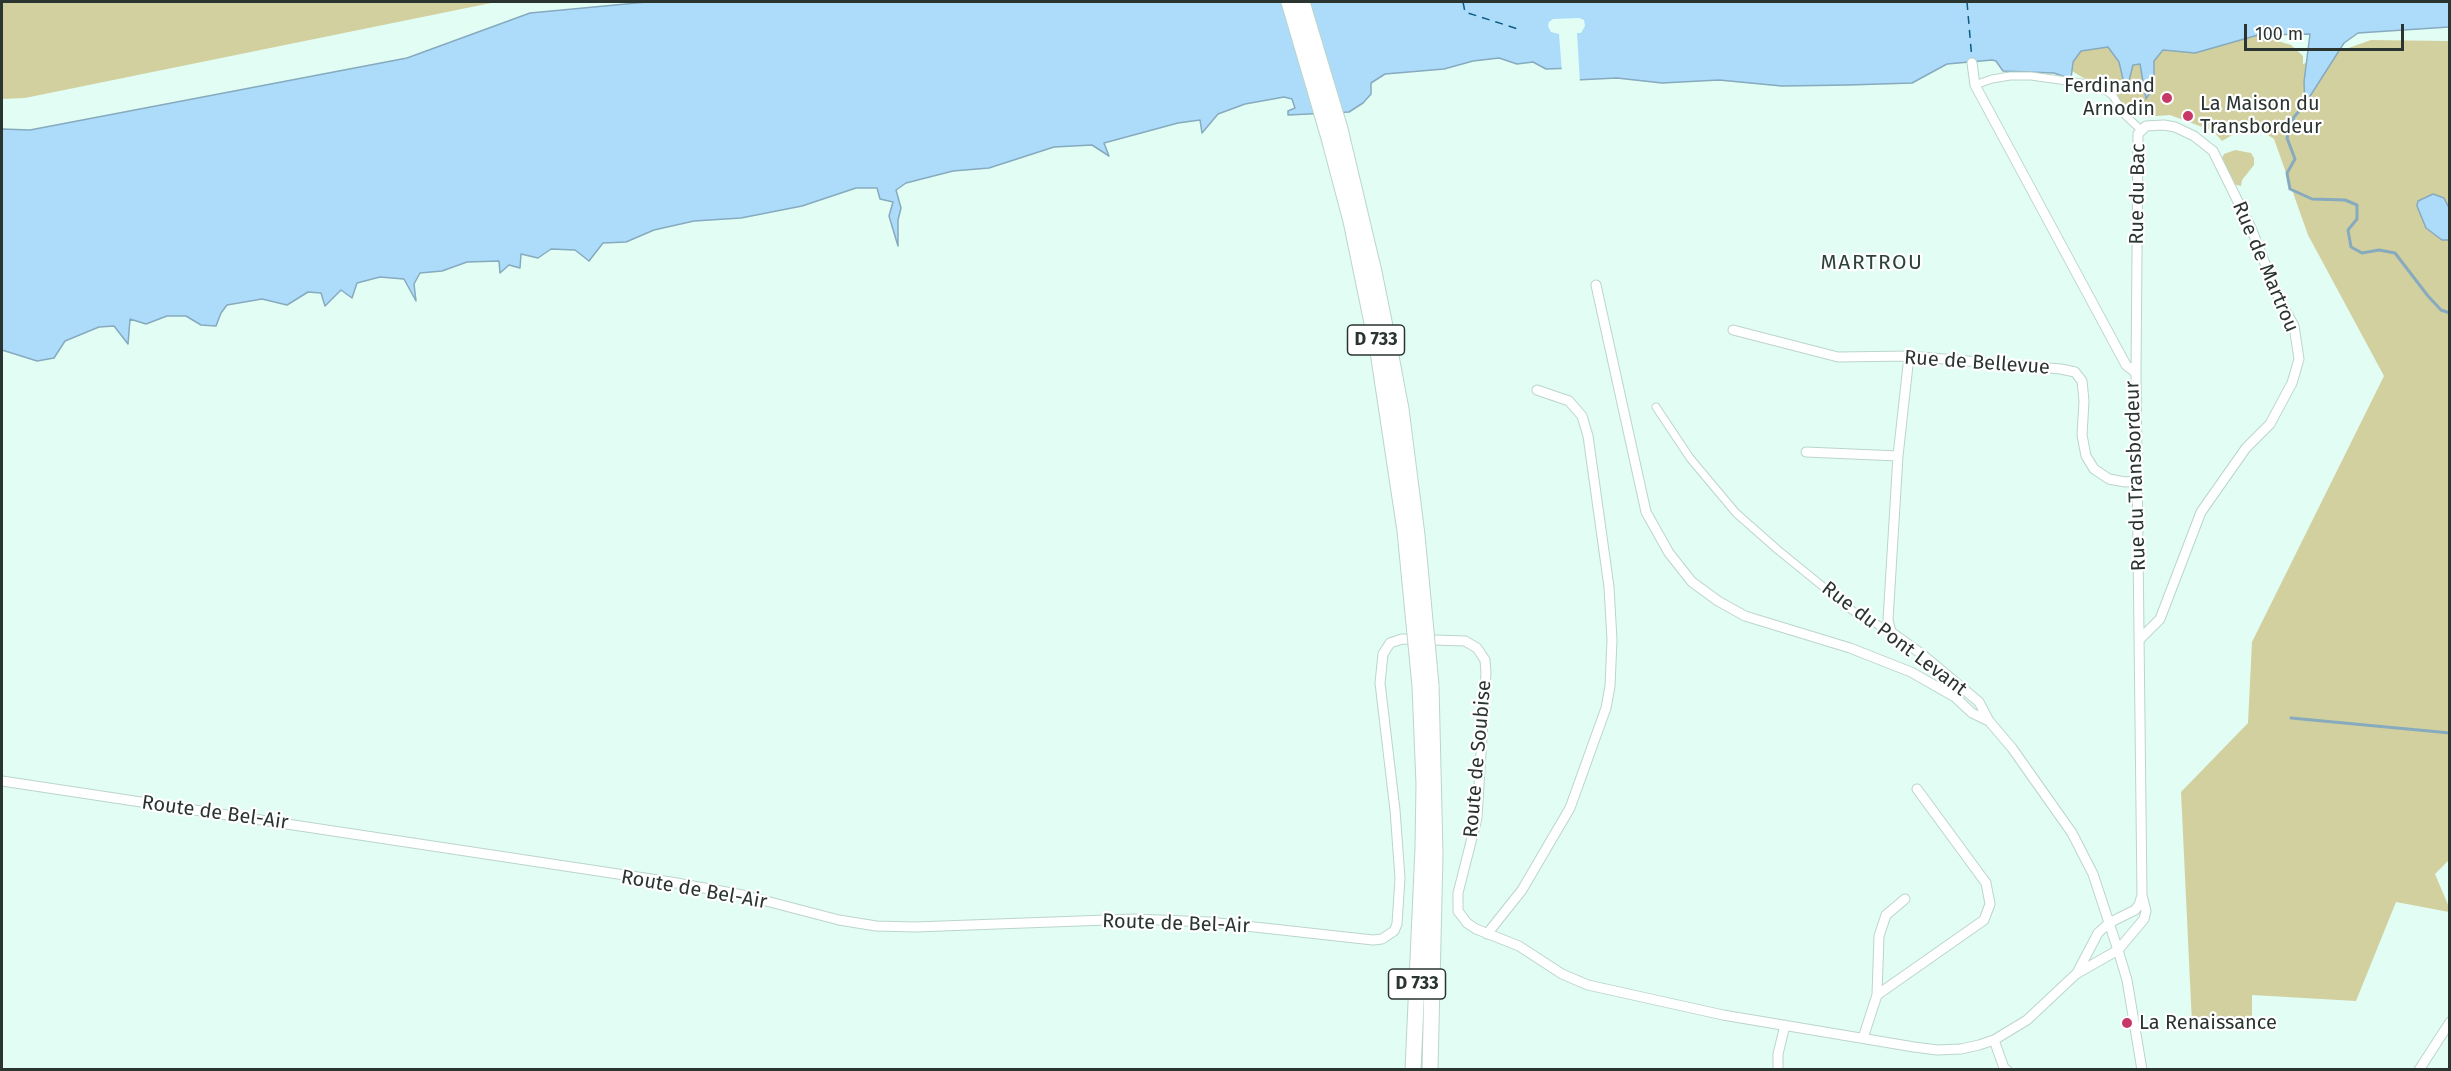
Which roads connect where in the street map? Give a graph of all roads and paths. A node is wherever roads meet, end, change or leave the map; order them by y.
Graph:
1 (1289, 2) edge
2 (1302, 2) edge
3 (1972, 63) dead end
4 (1976, 85) junction
5 (2141, 130) junction
6 (1596, 285) dead end
7 (1733, 330) dead end
8 (1909, 356) junction
9 (2136, 373) junction
10 (1536, 390) dead end
11 (1656, 407) dead end
12 (1806, 452) dead end
13 (1898, 456) junction
14 (2138, 481) junction
15 (1891, 632) junction
16 (2140, 639) junction
17 (1425, 686) junction
18 (1989, 721) junction
19 (2, 782) edge
20 (1917, 789) dead end
21 (2142, 895) junction
22 (1905, 899) dead end
23 (2109, 923) junction
24 (1487, 934) junction
25 (1390, 935) joint
26 (2118, 950) junction
27 (2076, 974) junction
28 (1877, 995) junction
29 (2450, 1022) edge
30 (1785, 1025) junction
31 (1863, 1038) junction
32 (1994, 1040) junction
33 (2005, 1069) edge
34 (1413, 1070) edge
35 (1430, 1070) edge
36 (1778, 1070) edge
37 (2142, 1070) edge
38 (2419, 1070) edge

1 - 17 main road, D 733, bridge
2 - 17 main road, D 733, bridge
3 - 4 street, Rue du Transbordeur
4 - 5 street, Rue du Bac
4 - 9 street, Rue du Transbordeur
5 - 9 street, Rue du Bac
5 - 16 street, Rue de Martrou
6 - 18 street
7 - 8 street, Rue de Bellevue
8 - 13 street
8 - 14 street, Rue de Bellevue
9 - 14 street, Rue du Transbordeur
10 - 24 street
11 - 15 street, Rue du Pont Levant
12 - 13 street
13 - 15 street
14 - 16 street, Rue du Transbordeur
15 - 18 street, Rue du Pont Levant
16 - 21 street, Rue du Transbordeur
17 - 34 main road, D 733
17 - 35 main road, D 733
18 - 23 street, Rue du Pont Levant
19 - 25 street, Route de Bel-Air
20 - 28 street
21 - 23 street, Rue du Transbordeur
21 - 26 street, Rue du Transbordeur
22 - 28 street
23 - 26 street, Rue du Pont Levant
23 - 27 street, Rue du Transbordeur
24 - 25 street, Route de Soubise
24 - 30 street, Route de Soubise
26 - 27 street, Rue du Transbordeur
26 - 37 street, Rue du Pont Levant
27 - 32 street, Rue du Transbordeur
28 - 31 street
29 - 38 street
30 - 31 street, Route de Soubise
30 - 36 street
31 - 32 street, Route de Soubise
32 - 33 street

